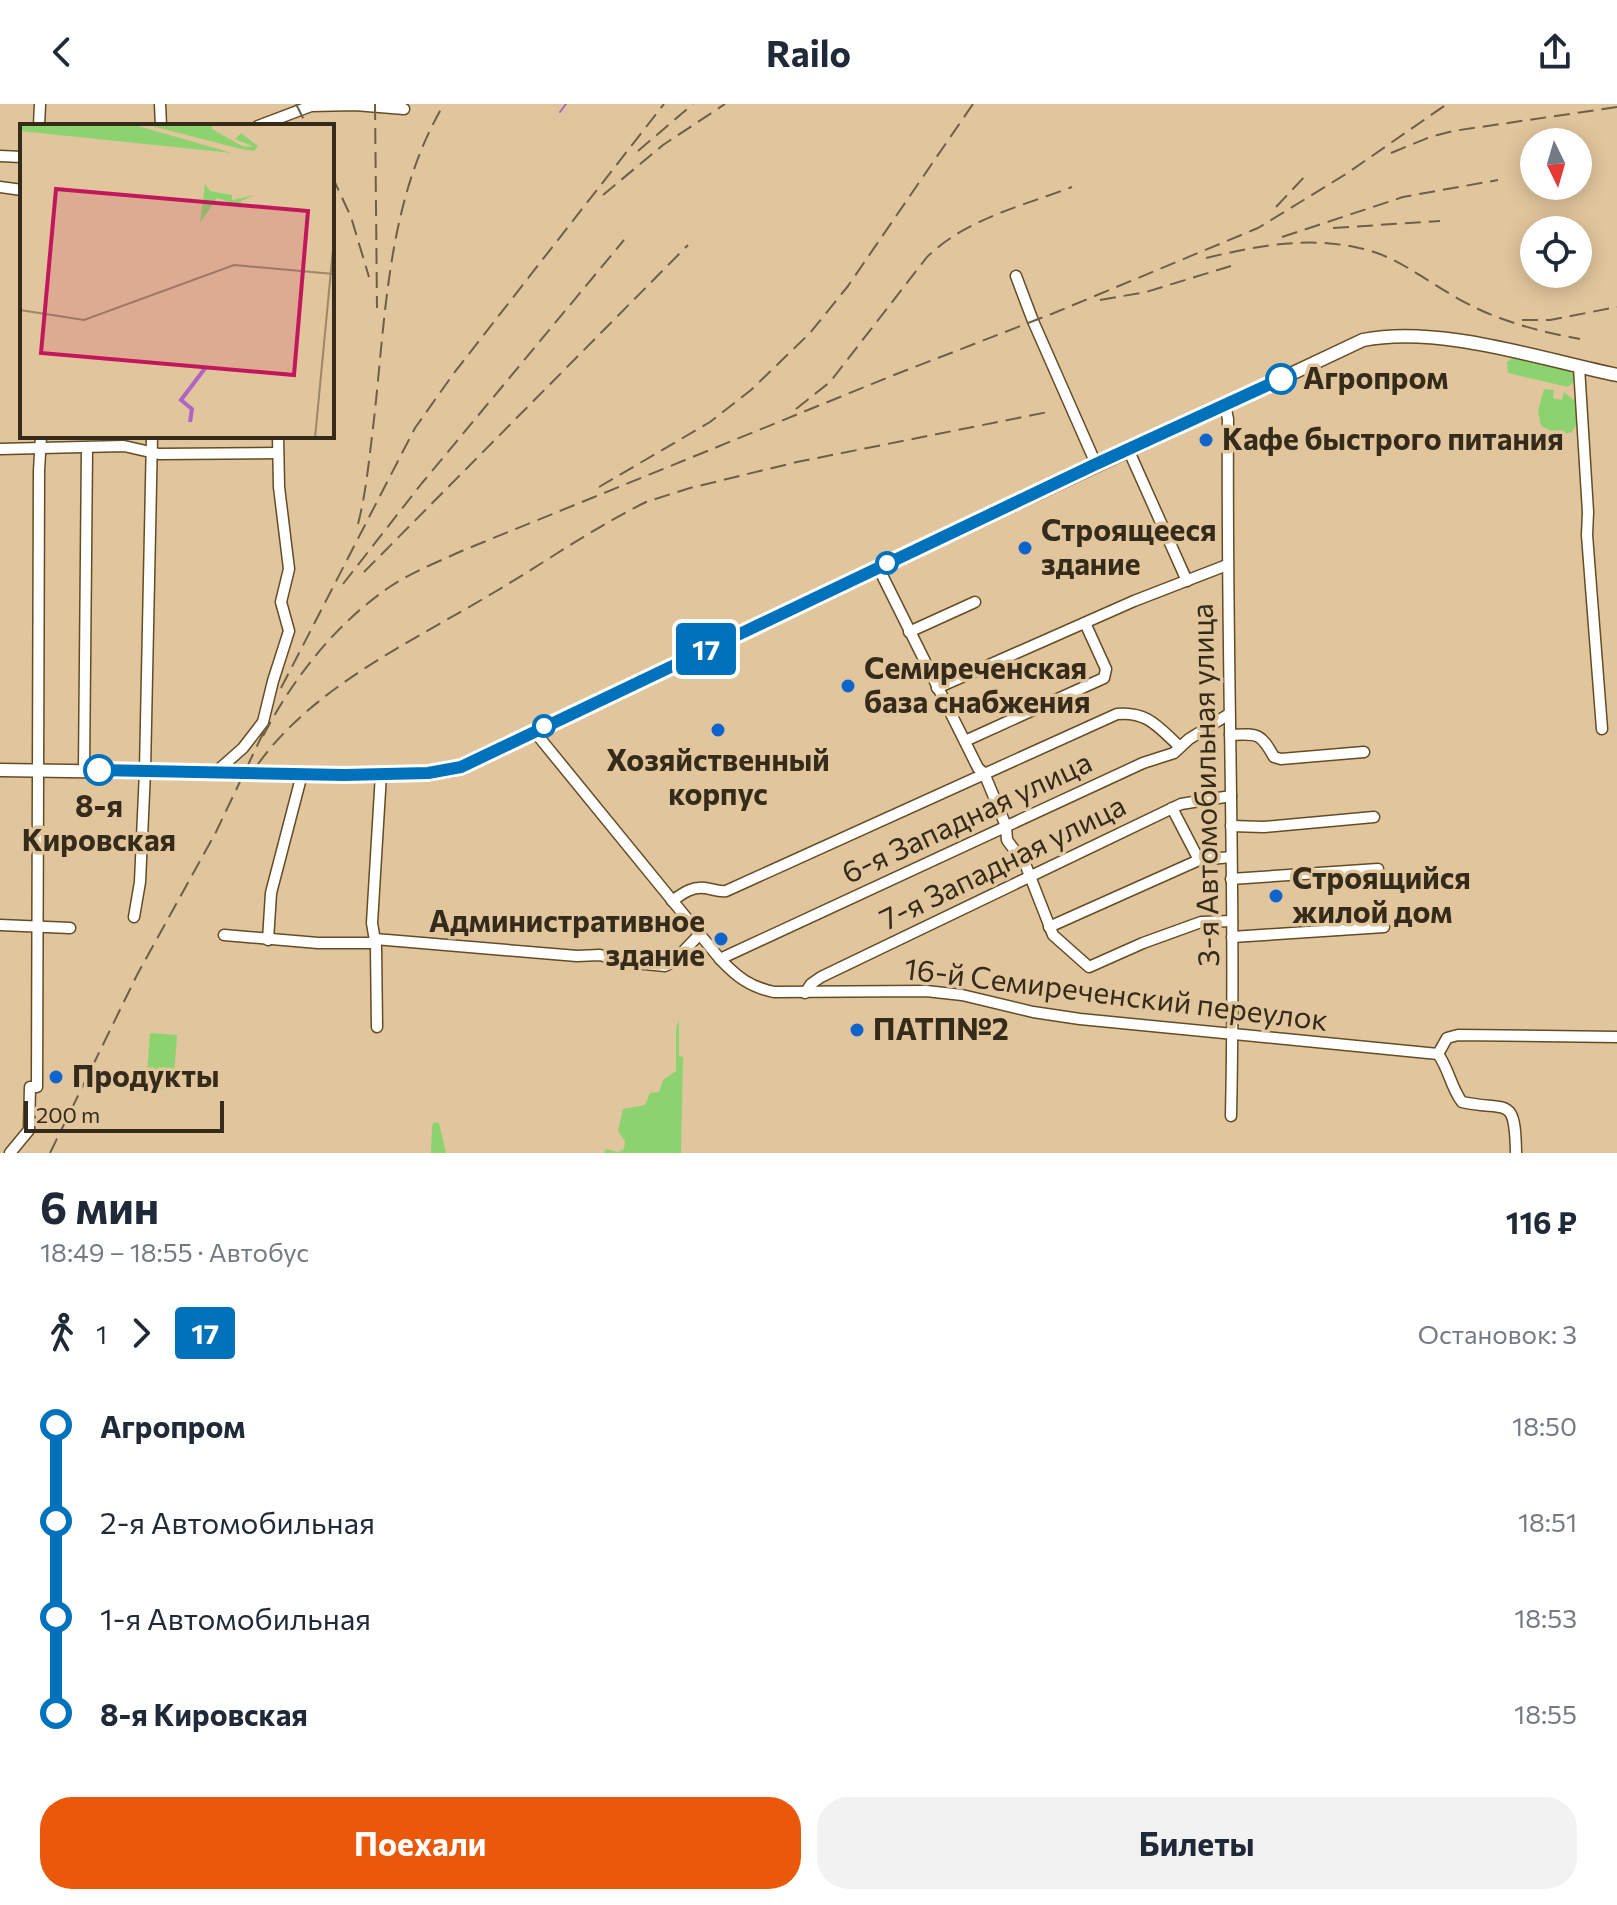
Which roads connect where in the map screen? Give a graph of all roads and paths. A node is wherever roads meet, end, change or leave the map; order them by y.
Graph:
1 (40, 104) edge
2 (160, 104) edge
3 (404, 109) dead end
4 (39, 124) edge
5 (161, 124) edge
6 (263, 124) edge
7 (0, 156) edge
8 (20, 157) edge
9 (0, 187) edge
10 (20, 190) edge
11 (1016, 276) dead end
12 (1579, 367) junction
13 (1617, 375) edge
14 (1225, 405) junction
15 (41, 438) edge
16 (152, 438) edge
17 (278, 438) edge
18 (41, 448) junction
19 (87, 448) junction
20 (0, 449) edge
21 (1128, 449) junction
22 (152, 453) junction
23 (278, 453) junction
24 (1096, 464) junction
25 (1227, 565) junction
26 (878, 567) junction
27 (1187, 581) junction
28 (975, 602) dead end
29 (1085, 623) junction
30 (909, 632) junction
31 (937, 688) junction
32 (1229, 714) junction
33 (1602, 729) dead end
34 (534, 731) junction
35 (1230, 735) junction
36 (965, 741) junction
37 (1180, 747) junction
38 (1364, 752) dead end
39 (0, 770) edge
40 (37, 770) junction
41 (84, 770) junction
42 (145, 771) junction
43 (217, 771) junction
44 (984, 773) junction
45 (302, 774) junction
46 (381, 774) junction
47 (1231, 796) junction
48 (1172, 808) junction
49 (1374, 817) dead end
50 (1006, 826) junction
51 (1231, 826) junction
52 (1231, 857) junction
53 (1199, 860) junction
54 (1378, 869) dead end
55 (1031, 876) junction
56 (1231, 879) junction
57 (672, 901) junction
58 (134, 917) dead end
59 (1232, 921) junction
60 (0, 925) edge
61 (1049, 927) junction
62 (1384, 927) dead end
63 (37, 928) junction
64 (70, 928) dead end
65 (224, 935) dead end
66 (699, 935) junction
67 (1232, 937) junction
68 (268, 940) junction
69 (376, 941) junction
70 (720, 959) junction
71 (805, 993) junction
72 (377, 1027) dead end
73 (1233, 1035) junction
74 (1617, 1037) edge
75 (1438, 1054) junction
76 (1231, 1116) dead end
77 (10, 1153) edge
78 (1516, 1153) edge

1 - 4 street
2 - 5 street
3 - 6 street
7 - 8 street
9 - 10 street
11 - 24 street
12 - 13 main road
12 - 14 main road
12 - 33 street
14 - 21 main road
14 - 25 street, 3-я Автомобильная улица
15 - 18 street
16 - 22 street
17 - 23 street
18 - 19 street
18 - 20 street
18 - 40 street
19 - 22 street
19 - 41 street
21 - 24 main road
21 - 27 street
22 - 23 street
22 - 42 street
23 - 43 street
24 - 26 main road
25 - 27 street
25 - 32 street, 3-я Автомобильная улица
26 - 30 street
26 - 34 main road
27 - 29 street
28 - 30 street
29 - 31 street
29 - 36 street
30 - 31 street
31 - 36 street
32 - 35 street, 3-я Автомобильная улица
32 - 37 street, 6-я Западная улица
34 - 46 main road
34 - 57 street
35 - 38 street
35 - 47 street, 3-я Автомобильная улица
36 - 44 street
37 - 44 street
37 - 50 street, 6-я Западная улица
39 - 40 main road
40 - 41 main road
40 - 63 street
41 - 42 main road
42 - 43 main road
42 - 58 street
43 - 45 main road
44 - 50 street
44 - 57 street
45 - 46 main road
45 - 68 street
46 - 69 street
47 - 48 street, 7-я Западная улица
47 - 51 street, 3-я Автомобильная улица
48 - 53 street
48 - 55 street, 7-я Западная улица
49 - 51 street
50 - 55 street
50 - 70 street, 6-я Западная улица
51 - 52 street, 3-я Автомобильная улица
52 - 53 street
52 - 56 street, 3-я Автомобильная улица
53 - 61 street
54 - 56 street
55 - 61 street
55 - 71 street, 7-я Западная улица
56 - 59 street, 3-я Автомобильная улица
57 - 66 street
59 - 61 street
59 - 67 street, 3-я Автомобильная улица
60 - 63 street
62 - 67 street
63 - 64 street
63 - 77 street
65 - 68 street
66 - 69 street
66 - 70 street
67 - 73 street, 3-я Автомобильная улица
68 - 69 street
69 - 72 street
70 - 71 street, 16-й Семиреченский переулок
71 - 73 street, 16-й Семиреченский переулок
73 - 75 street, 16-й Семиреченский переулок
73 - 76 street, 3-я Автомобильная улица
74 - 75 street
75 - 78 street

